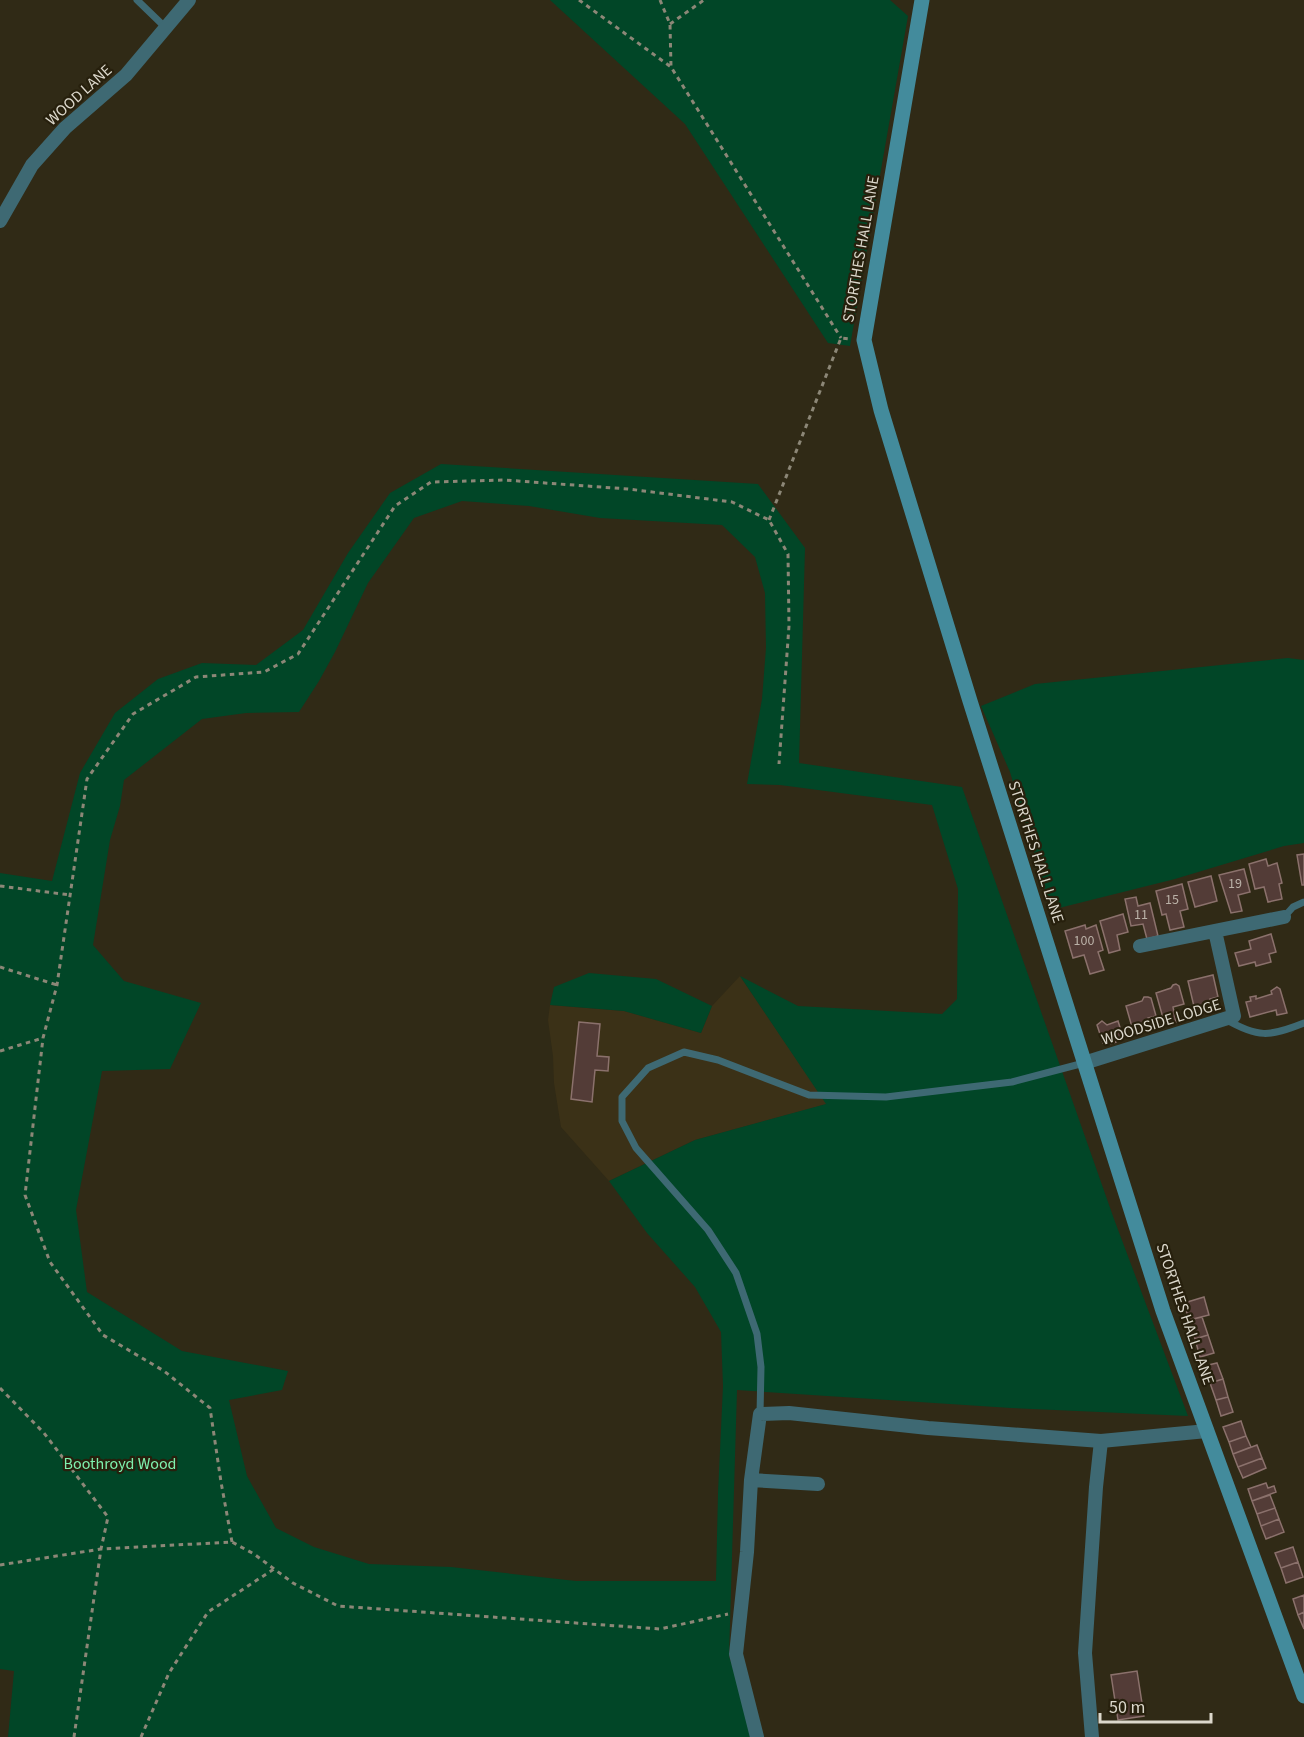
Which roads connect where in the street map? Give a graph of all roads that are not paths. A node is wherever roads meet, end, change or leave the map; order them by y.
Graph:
1 (137, 0) edge
2 (189, 0) edge
3 (922, 0) edge
4 (166, 28) junction
5 (0, 221) edge
6 (1304, 902) edge
7 (1284, 917) joint
8 (1215, 931) junction
9 (1140, 946) dead end
10 (1226, 1019) junction
11 (1304, 1023) edge
12 (1084, 1064) junction
13 (760, 1414) junction
14 (1207, 1431) junction
15 (1101, 1441) junction
16 (752, 1480) junction
17 (818, 1484) dead end
18 (1304, 1696) edge
19 (757, 1737) edge
20 (1092, 1737) edge

1 - 4 lane
2 - 4 street, WOOD LANE
3 - 12 street, STORTHES HALL LANE
4 - 5 street, WOOD LANE
6 - 7 lane
7 - 8 street
8 - 9 street
8 - 10 street, WOODSIDE LODGE
10 - 11 lane
10 - 12 street, WOODSIDE LODGE
12 - 13 lane
12 - 14 street, STORTHES HALL LANE
13 - 15 street
13 - 16 street
14 - 15 street
14 - 18 street, STORTHES HALL LANE
15 - 20 street
16 - 17 street
16 - 19 street

